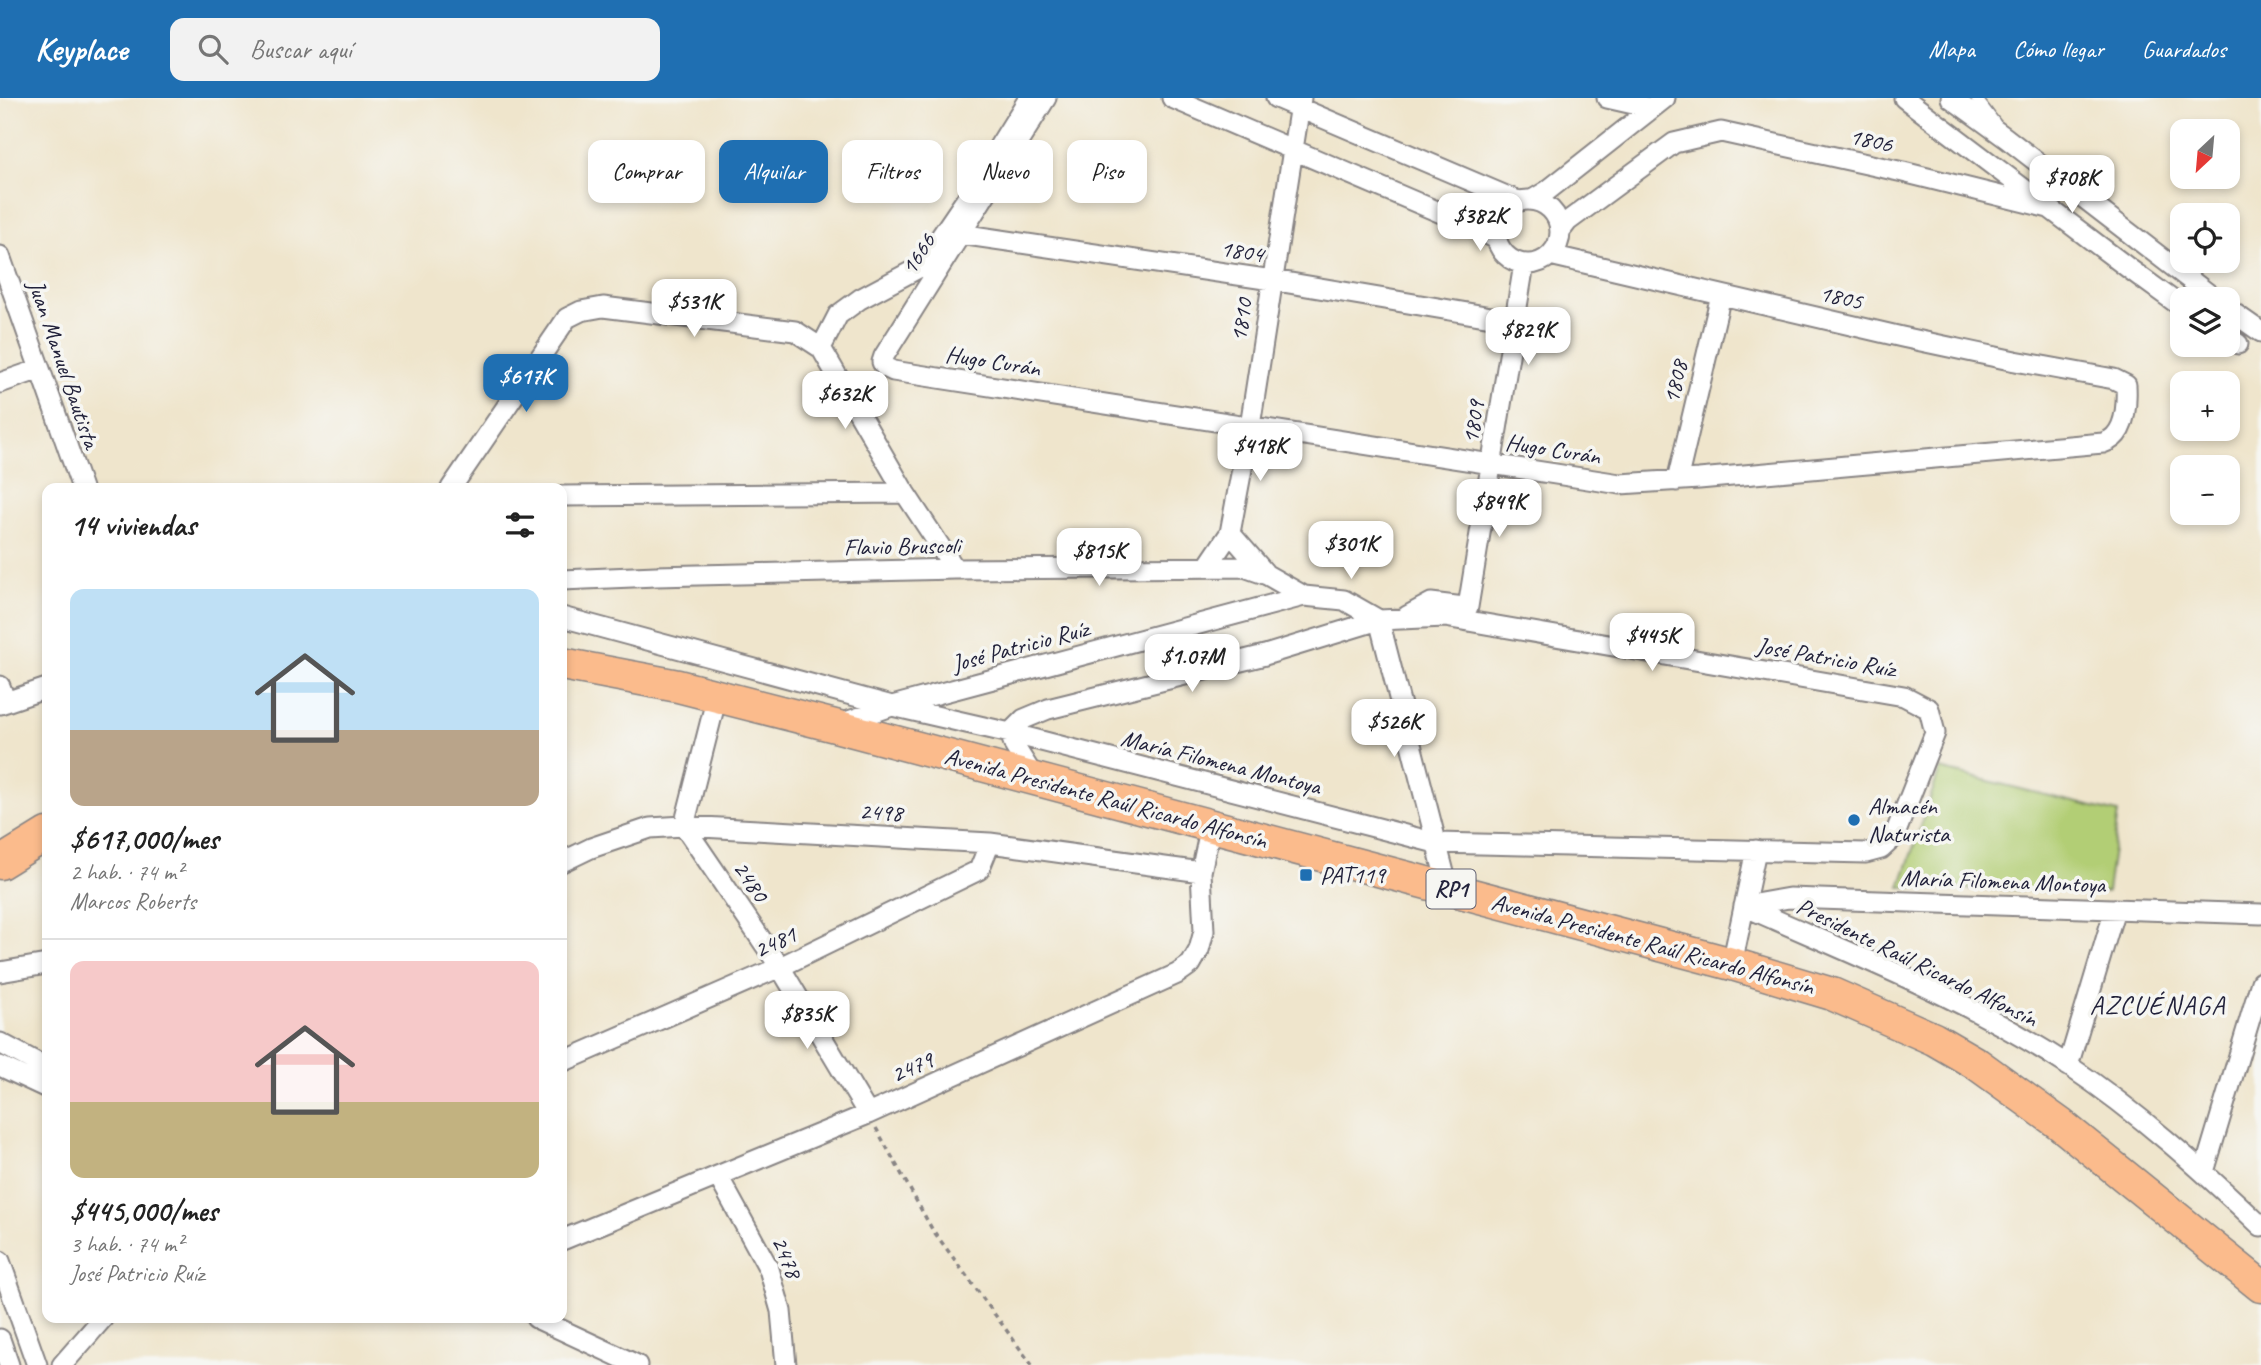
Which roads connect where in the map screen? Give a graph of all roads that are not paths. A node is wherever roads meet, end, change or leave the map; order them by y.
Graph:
1 (1029, 98) edge
2 (1046, 98) edge
3 (1172, 98) edge
4 (1276, 98) edge
5 (1607, 98) edge
6 (1904, 98) edge
7 (1951, 98) edge
8 (1976, 98) edge
9 (1300, 103) edge
10 (1658, 103) edge
11 (2006, 138) junction
12 (1293, 150) junction
13 (1525, 200) junction
14 (2049, 208) junction
15 (1560, 230) junction
16 (960, 234) junction
17 (1496, 239) junction
18 (1550, 255) junction
19 (0, 256) edge
20 (1524, 264) junction
21 (1272, 280) junction
22 (2199, 287) edge
23 (1721, 295) junction
24 (2170, 298) edge
25 (2240, 317) edge
26 (1515, 321) junction
27 (2261, 332) edge
28 (821, 348) junction
29 (885, 367) joint
30 (40, 369) junction
31 (2122, 382) joint
32 (0, 383) edge
33 (1250, 425) junction
34 (1491, 464) junction
35 (1677, 481) junction
36 (80, 483) edge
37 (454, 483) edge
38 (905, 493) junction
39 (567, 496) edge
40 (1230, 533) junction
41 (1207, 567) junction
42 (955, 569) junction
43 (1267, 575) junction
44 (567, 580) edge
45 (1304, 596) junction
46 (1468, 607) junction
47 (567, 618) edge
48 (1404, 618) junction
49 (1379, 620) junction
50 (1516, 629) junction
51 (567, 665) edge
52 (42, 689) edge
53 (717, 696) junction
54 (2, 697) edge
55 (892, 706) junction
56 (835, 726) junction
57 (1010, 733) junction
58 (1035, 779) junction
59 (1211, 825) junction
60 (684, 826) junction
61 (42, 837) edge
62 (990, 843) junction
63 (1436, 843) junction
64 (1881, 849) joint
65 (1756, 850) junction
66 (567, 860) edge
67 (0, 863) edge
68 (1201, 873) junction
69 (1448, 888) junction
70 (1744, 906) junction
71 (2115, 909) junction
72 (2261, 914) edge
73 (1732, 964) junction
74 (42, 965) edge
75 (780, 967) junction
76 (0, 972) edge
77 (2261, 982) edge
78 (0, 1043) edge
79 (567, 1060) edge
80 (42, 1065) edge
81 (0, 1066) edge
82 (2068, 1066) junction
83 (42, 1086) edge
84 (868, 1114) junction
85 (2204, 1172) junction
86 (718, 1176) junction
87 (2261, 1226) edge
88 (567, 1238) edge
89 (0, 1261) edge
90 (2261, 1286) edge
91 (99, 1323) edge
92 (547, 1323) edge
93 (0, 1339) edge
94 (9, 1365) edge
95 (37, 1365) edge
96 (62, 1365) edge
97 (636, 1365) edge
98 (786, 1365) edge

1 - 28 street
2 - 16 street, 1666
3 - 12 street
4 - 9 street
5 - 10 street
6 - 14 street
7 - 11 street
8 - 11 lane
9 - 12 street, 1810
9 - 13 street
10 - 13 street
11 - 22 street
12 - 17 street
12 - 21 street, 1810
13 - 15 street
13 - 17 street
14 - 15 street, 1806
14 - 24 street
15 - 18 street
16 - 21 street, 1804
16 - 29 street, 1666
17 - 20 street
18 - 20 street
18 - 23 street, 1805
19 - 30 street, Juan Manuel Bautista
20 - 26 street, 1809
21 - 26 street, 1804
21 - 33 street, 1810
23 - 31 street, 1805
23 - 35 street, 1808
25 - 27 street
26 - 34 street, 1809
28 - 37 street
28 - 38 street
29 - 33 street, Hugo Curán
30 - 32 street
30 - 36 street, Juan Manuel Bautista
31 - 35 street, Hugo Curán
33 - 34 street, Hugo Curán
33 - 40 street, 1810
34 - 35 street, Hugo Curán
34 - 46 street, 1809
38 - 39 street
38 - 42 street
40 - 41 street
40 - 43 street
41 - 42 street, Flavio Bruscoli
41 - 43 street, Flavio Bruscoli
42 - 44 street, Flavio Bruscoli
43 - 45 street
45 - 49 street, José Patricio Ruíz
45 - 55 street, José Patricio Ruíz
46 - 48 street
46 - 50 street
47 - 55 street, María Filomena Montoya
48 - 49 street, José Patricio Ruíz
48 - 50 street, José Patricio Ruíz
49 - 57 street, José Patricio Ruíz
49 - 63 street
50 - 64 street, José Patricio Ruíz
51 - 53 main road, Avenida Presidente Raúl Ricardo Alfonsín / RP1
52 - 54 street
53 - 56 main road, Avenida Presidente Raúl Ricardo Alfonsín / RP1
53 - 60 street
55 - 56 street, José Patricio Ruíz
55 - 57 street, María Filomena Montoya
56 - 58 main road, Avenida Presidente Raúl Ricardo Alfonsín / RP1
57 - 58 street
57 - 63 street, María Filomena Montoya
58 - 59 main road, Avenida Presidente Raúl Ricardo Alfonsín / RP1
59 - 68 street, 2479
59 - 69 main road, Avenida Presidente Raúl Ricardo Alfonsín / RP1
60 - 62 street, 2498
60 - 66 street, 2498
60 - 75 street, 2480
61 - 67 main road
62 - 68 street, 2498
62 - 75 street, 2481
63 - 65 street, María Filomena Montoya
63 - 69 street
64 - 65 street, María Filomena Montoya
65 - 70 street
68 - 84 street, 2479
69 - 73 main road, Avenida Presidente Raúl Ricardo Alfonsín / RP1
70 - 71 street, María Filomena Montoya
70 - 73 street
70 - 82 street, Presidente Raúl Ricardo Alfonsín
71 - 72 street, María Filomena Montoya
71 - 82 street
73 - 90 main road, Avenida Presidente Raúl Ricardo Alfonsín / RP1
74 - 76 street
75 - 79 street, 2481
75 - 84 street, 2480
77 - 85 street
78 - 80 street
81 - 83 street
82 - 85 street, Presidente Raúl Ricardo Alfonsín
84 - 86 street, 2479
85 - 87 street, Presidente Raúl Ricardo Alfonsín
86 - 88 street, 2479
86 - 98 street, 2478
89 - 95 street
91 - 96 street
92 - 97 street
93 - 94 street

